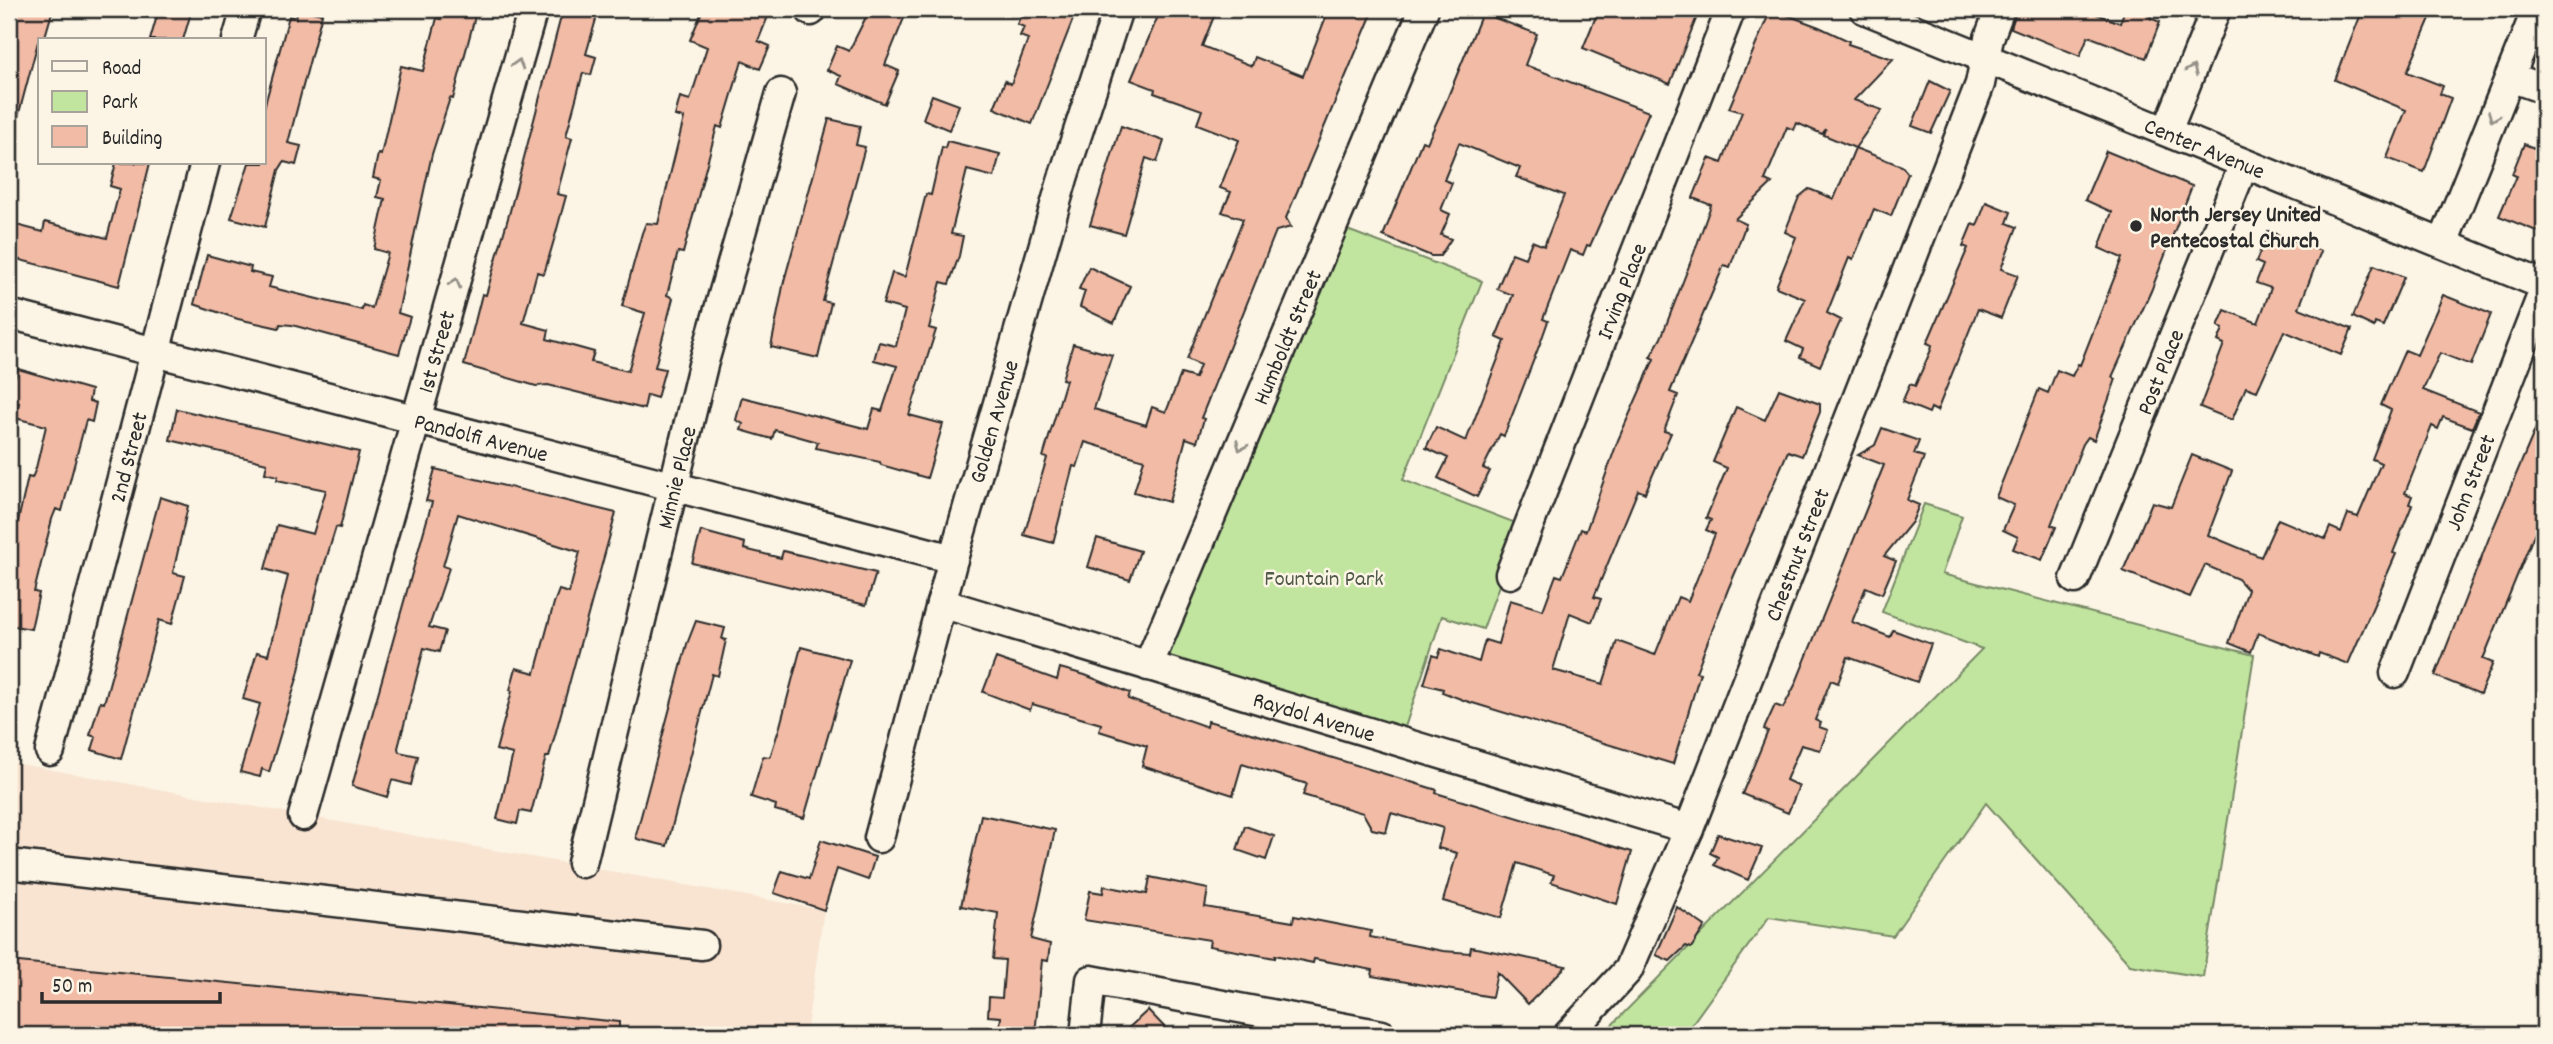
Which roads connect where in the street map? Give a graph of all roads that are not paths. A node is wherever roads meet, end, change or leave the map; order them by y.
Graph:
1 (246, 9) edge
2 (533, 9) edge
3 (1118, 9) edge
4 (1424, 9) edge
5 (1731, 9) edge
6 (1864, 9) edge
7 (2000, 9) edge
8 (2216, 9) edge
9 (2538, 9) edge
10 (1923, 20) edge
11 (238, 38) edge
12 (1986, 60) junction
13 (2510, 77) junction
14 (2544, 89) edge
15 (780, 93) dead end
16 (2167, 131) junction
17 (205, 164) edge
18 (2244, 164) junction
19 (2443, 243) junction
20 (2544, 287) edge
21 (9, 314) edge
22 (156, 352) junction
23 (416, 419) junction
24 (674, 486) junction
25 (953, 559) junction
26 (1510, 573) dead end
27 (2076, 579) dead end
28 (942, 603) junction
29 (1148, 666) junction
30 (2395, 673) dead end
31 (50, 751) dead end
32 (303, 816) dead end
33 (1689, 829) junction
34 (879, 838) dead end
35 (582, 863) dead end
36 (9, 864) edge
37 (702, 945) dead end
38 (1571, 1033) edge
39 (1085, 1035) edge
40 (1382, 1035) edge

1 - 11 street
23 -> 2 street, 1st Street
3 - 25 street, Golden Avenue
4 -> 29 street, Humboldt Street
5 - 26 street, Irving Place
6 - 10 street, Center Avenue
7 - 12 street, Chestnut Street
16 -> 8 street
9 - 13 street
10 - 12 street, Center Avenue
12 - 16 street, Center Avenue
12 - 33 street, Chestnut Street
13 - 14 street
13 -> 19 street
15 - 24 street, Minnie Place
16 - 18 street, Center Avenue
17 - 22 street, 2nd Street
18 - 19 street, Center Avenue
18 - 27 street, Post Place
19 - 20 street, Center Avenue
20 - 30 street, John Street
21 - 22 street, Pandolfi Avenue
22 - 23 street, Pandolfi Avenue
22 - 31 street, 2nd Street
23 - 24 street, Pandolfi Avenue
23 - 32 street, 1st Street
24 - 25 street, Pandolfi Avenue
24 - 35 street, Minnie Place
25 - 28 street, Golden Avenue
28 - 29 street, Raydol Avenue
28 - 34 street, Golden Avenue
29 - 33 street, Raydol Avenue
33 - 38 street, Chestnut Street
36 - 37 street
39 - 40 street

